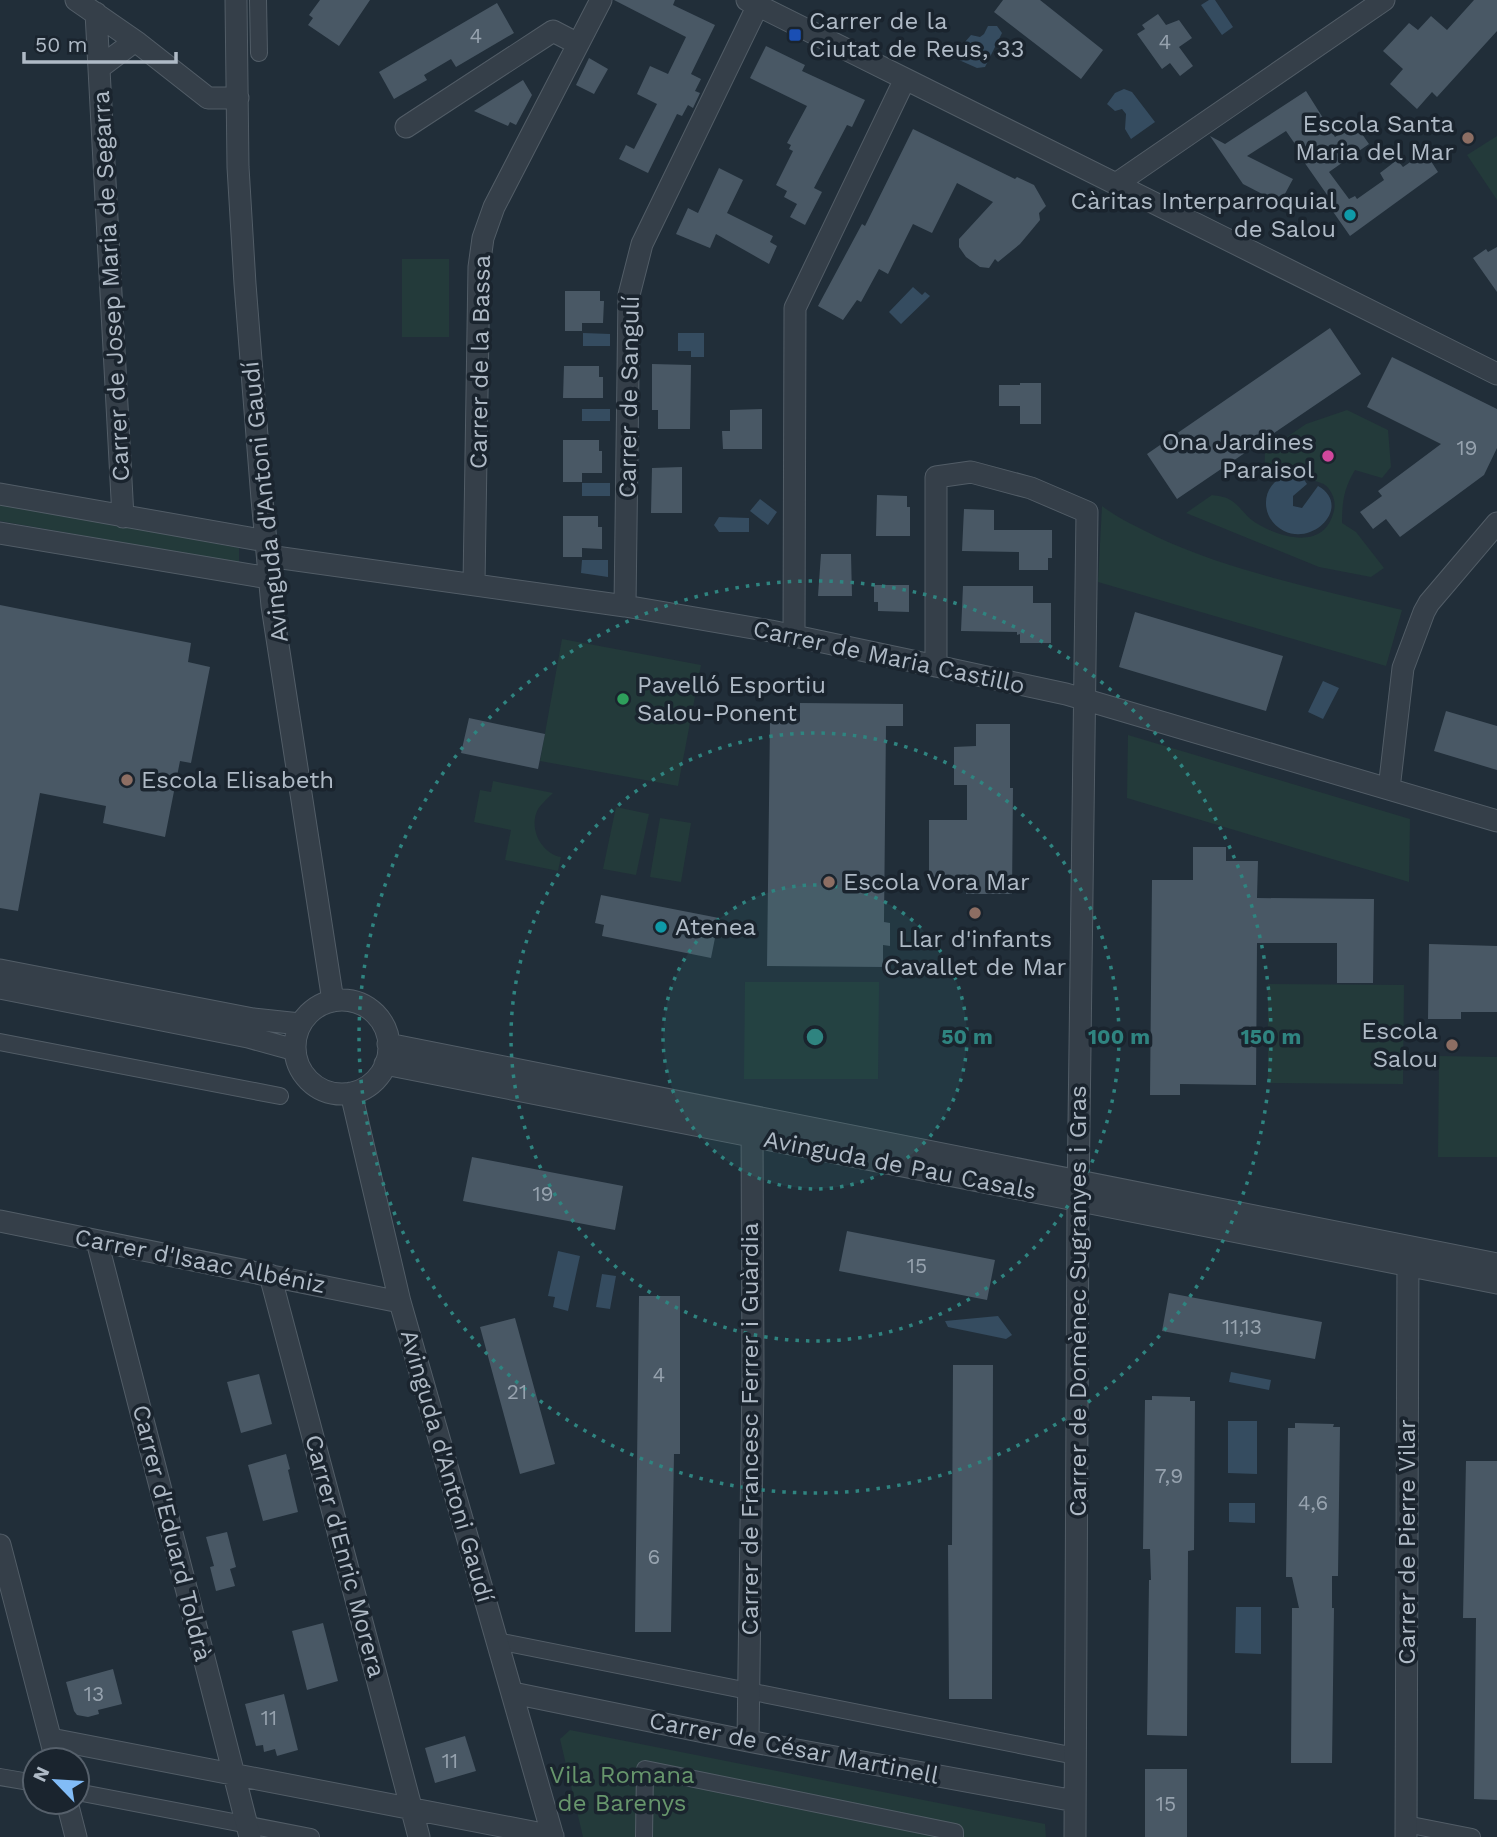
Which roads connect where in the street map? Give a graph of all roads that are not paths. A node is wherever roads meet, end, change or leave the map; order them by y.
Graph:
1 (76, 0) edge
2 (236, 0) edge
3 (258, 0) edge
4 (601, 0) edge
5 (1384, 0) edge
6 (753, 3) edge
7 (96, 13) junction
8 (135, 41) junction
9 (578, 44) junction
10 (259, 53) dead end
11 (99, 68) junction
12 (905, 79) junction
13 (237, 98) junction
14 (406, 127) dead end
15 (1116, 184) junction
16 (1497, 374) edge
17 (1083, 489) dead end
18 (0, 494) edge
19 (1087, 512) junction
20 (123, 517) junction
21 (1497, 523) edge
22 (0, 533) edge
23 (267, 549) junction
24 (270, 578) junction
25 (474, 584) junction
26 (625, 606) junction
27 (794, 635) junction
28 (936, 666) junction
29 (1084, 700) junction
30 (1389, 789) junction
31 (1497, 821) edge
32 (0, 970) edge
33 (0, 988) edge
34 (333, 1000) junction
35 (300, 1024) junction
36 (0, 1042) edge
37 (295, 1050) junction
38 (387, 1054) junction
39 (351, 1093) junction
40 (280, 1096) dead end
41 (752, 1127) junction
42 (1078, 1190) junction
43 (0, 1221) edge
44 (97, 1241) junction
45 (1408, 1256) junction
46 (1497, 1264) edge
47 (270, 1275) junction
48 (306, 1282) junction
49 (1497, 1283) edge
50 (400, 1302) junction
51 (279, 1305) junction
52 (0, 1545) edge
53 (497, 1641) junction
54 (749, 1692) junction
55 (513, 1693) junction
56 (51, 1739) junction
57 (748, 1741) junction
58 (226, 1742) junction
59 (53, 1746) edge
60 (1075, 1756) junction
61 (197, 1768) junction
62 (402, 1774) junction
63 (234, 1776) junction
64 (0, 1777) edge
65 (21, 1781) edge
66 (91, 1794) edge
67 (1075, 1801) junction
68 (372, 1802) junction
69 (412, 1809) junction
70 (73, 1816) edge
71 (1406, 1830) edge
72 (248, 1831) edge
73 (81, 1836) edge
74 (311, 1837) edge
75 (419, 1837) edge
76 (553, 1837) edge
77 (644, 1837) edge
78 (956, 1837) edge
79 (1075, 1837) edge
80 (1472, 1837) edge

1 - 7 street
2 - 13 street, Avinguda d'Antoni Gaudí
3 - 10 street
4 - 9 street, Carrer de la Bassa
5 - 15 street
6 - 12 street
6 - 26 street, Carrer de Sangulí
7 - 8 street
7 - 11 street, Carrer de Josep Maria de Segarra
8 - 11 street
8 - 13 street
9 - 14 street
9 - 25 street, Carrer de la Bassa
11 - 20 street, Carrer de Josep Maria de Segarra
12 - 15 street
12 - 27 street
13 - 23 street, Avinguda d'Antoni Gaudí
15 - 16 street
17 - 19 street, Carrer de Domènec Sugranyes i Gras
18 - 20 street, Carrer de Maria Castillo
19 - 28 street
19 - 29 street, Carrer de Domènec Sugranyes i Gras
20 - 23 street, Carrer de Maria Castillo
21 - 30 street
22 - 24 street
23 - 24 street, Avinguda d'Antoni Gaudí
23 - 25 street, Carrer de Maria Castillo
24 - 34 street, Avinguda d'Antoni Gaudí
25 - 26 street, Carrer de Maria Castillo
26 - 27 street, Carrer de Maria Castillo
27 - 28 street, Carrer de Maria Castillo
28 - 29 street, Carrer de Maria Castillo
29 - 30 street, Carrer de Maria Castillo
29 - 42 street, Carrer de Domènec Sugranyes i Gras
30 - 31 street, Carrer de Maria Castillo
32 - 35 street
33 - 37 street
34 - 35 street
34 - 38 street
35 - 37 street
36 - 40 street
37 - 39 street
38 - 39 street
38 - 41 street, Avinguda de Pau Casals
39 - 50 street, Avinguda d'Antoni Gaudí
41 - 42 street, Avinguda de Pau Casals
41 - 54 street, Carrer de Francesc Ferrer i Guàrdia
42 - 45 street, Avinguda de Pau Casals
42 - 60 street, Carrer de Domènec Sugranyes i Gras
43 - 44 street, Carrer d'Isaac Albéniz
44 - 47 street, Carrer d'Isaac Albéniz
44 - 58 street, Carrer d'Eduard Toldrà
45 - 46 street, Avinguda de Pau Casals
45 - 49 street, Avinguda de Pau Casals
45 - 71 street, Carrer de Pierre Vilar
47 - 48 street, Carrer d'Isaac Albéniz
47 - 51 street, Carrer d'Enric Morera
48 - 50 street, Carrer d'Isaac Albéniz
48 - 51 street
50 - 53 street, Avinguda d'Antoni Gaudí
51 - 62 street, Carrer d'Enric Morera
52 - 56 street
53 - 54 street
53 - 55 street, Avinguda d'Antoni Gaudí
54 - 57 street, Carrer de Francesc Ferrer i Guàrdia
54 - 60 street
55 - 57 street, Carrer de César Martinell
55 - 76 street, Avinguda d'Antoni Gaudí
56 - 59 street
56 - 61 street
57 - 67 street, Carrer de César Martinell
58 - 61 street
58 - 63 street, Carrer d'Eduard Toldrà
60 - 67 street, Carrer de Domènec Sugranyes i Gras
61 - 63 street
62 - 68 street
62 - 69 street, Carrer d'Enric Morera
63 - 68 street
63 - 72 street, Carrer d'Eduard Toldrà
64 - 65 street
66 - 72 street
67 - 79 street, Carrer de Domènec Sugranyes i Gras
68 - 69 street
69 - 75 street, Carrer d'Enric Morera
69 - 76 street
70 - 73 street
71 - 80 street
72 - 74 street
77 - 78 street

